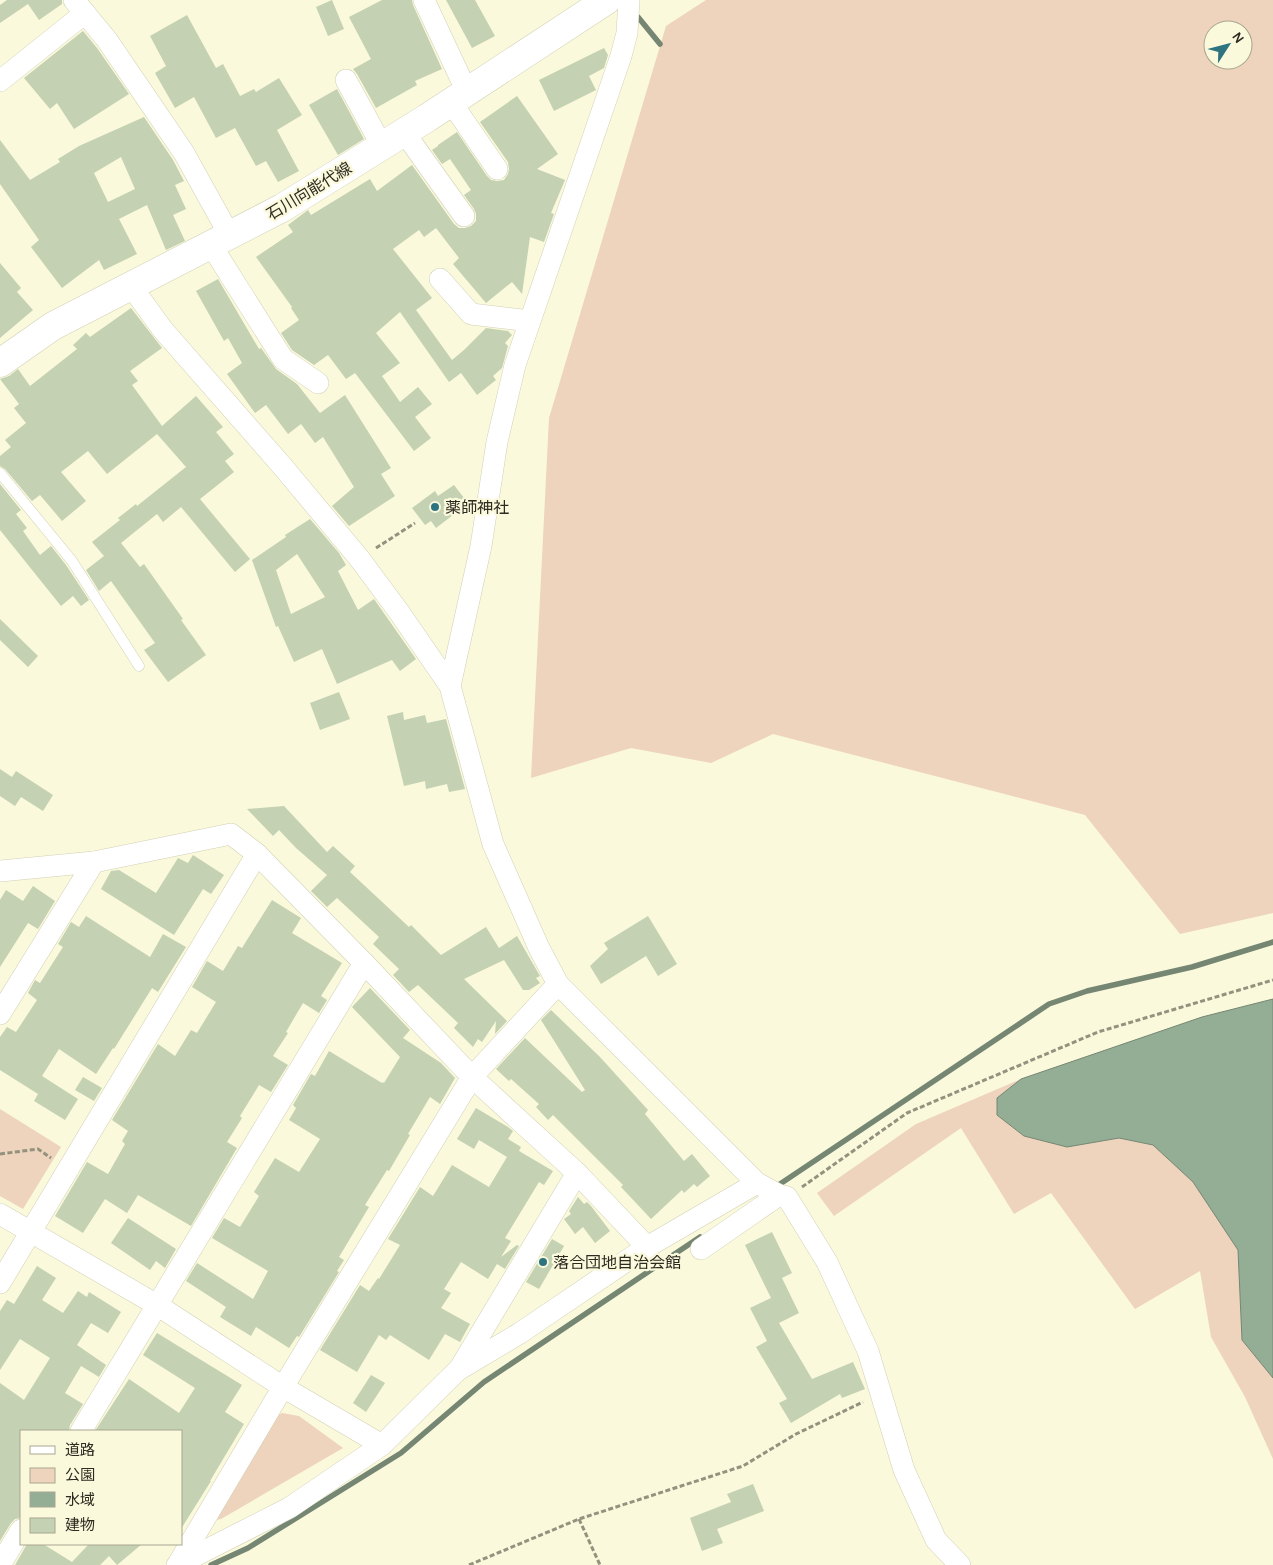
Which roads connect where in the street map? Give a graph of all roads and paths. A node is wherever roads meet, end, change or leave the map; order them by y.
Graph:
1 (424, 0) edge
2 (607, 0) edge
3 (629, 0) edge
4 (80, 6) edge
5 (346, 80) dead end
6 (0, 81) edge
7 (459, 97) junction
8 (393, 139) junction
9 (497, 169) dead end
10 (464, 216) dead end
11 (220, 240) junction
12 (440, 279) dead end
13 (131, 286) junction
14 (530, 321) junction
15 (0, 363) edge
16 (318, 383) dead end
17 (0, 473) edge
18 (416, 523) dead end
19 (359, 558) junction
20 (139, 666) dead end
21 (450, 686) junction
22 (257, 854) junction
23 (94, 862) junction
24 (0, 871) edge
25 (364, 963) junction
26 (1273, 980) edge
27 (558, 984) junction
28 (0, 1014) edge
29 (472, 1077) junction
30 (0, 1154) edge
31 (54, 1160) dead end
32 (577, 1173) junction
33 (757, 1183) junction
34 (783, 1196) junction
35 (0, 1214) edge
36 (31, 1233) junction
37 (647, 1247) junction
38 (701, 1249) dead end
39 (0, 1283) edge
40 (157, 1306) junction
41 (458, 1370) junction
42 (283, 1387) junction
43 (881, 1393) junction
44 (82, 1430) edge
45 (382, 1445) junction
46 (579, 1519) junction
47 (20, 1532) edge
48 (0, 1565) edge
49 (177, 1565) edge
50 (469, 1565) edge
51 (600, 1565) edge
52 (960, 1565) edge

1 - 7 street
2 - 7 main road, 石川向能代線
3 - 14 street
4 - 6 street
4 - 11 street
5 - 8 street
7 - 8 main road, 石川向能代線
7 - 9 street
8 - 10 street
8 - 11 main road, 石川向能代線
11 - 13 main road, 石川向能代線
11 - 16 street
12 - 14 street
13 - 15 main road, 石川向能代線
13 - 19 street
14 - 21 street
17 - 20 lane
18 - 19 path
19 - 21 street
21 - 27 street
22 - 23 street
22 - 25 street
22 - 36 street
23 - 24 street
23 - 28 street
25 - 29 street
25 - 40 street
26 - 34 path
27 - 29 street
27 - 33 street
29 - 32 street
29 - 42 street
30 - 31 path
32 - 37 street
32 - 41 street
33 - 34 street
33 - 37 street
34 - 38 street
34 - 43 street
35 - 36 street
36 - 39 street
36 - 40 street
37 - 41 street
40 - 42 street
40 - 44 street
41 - 45 street
42 - 45 street
42 - 49 street
43 - 46 path
43 - 52 street
45 - 49 street
46 - 50 path
46 - 51 path
47 - 48 street

